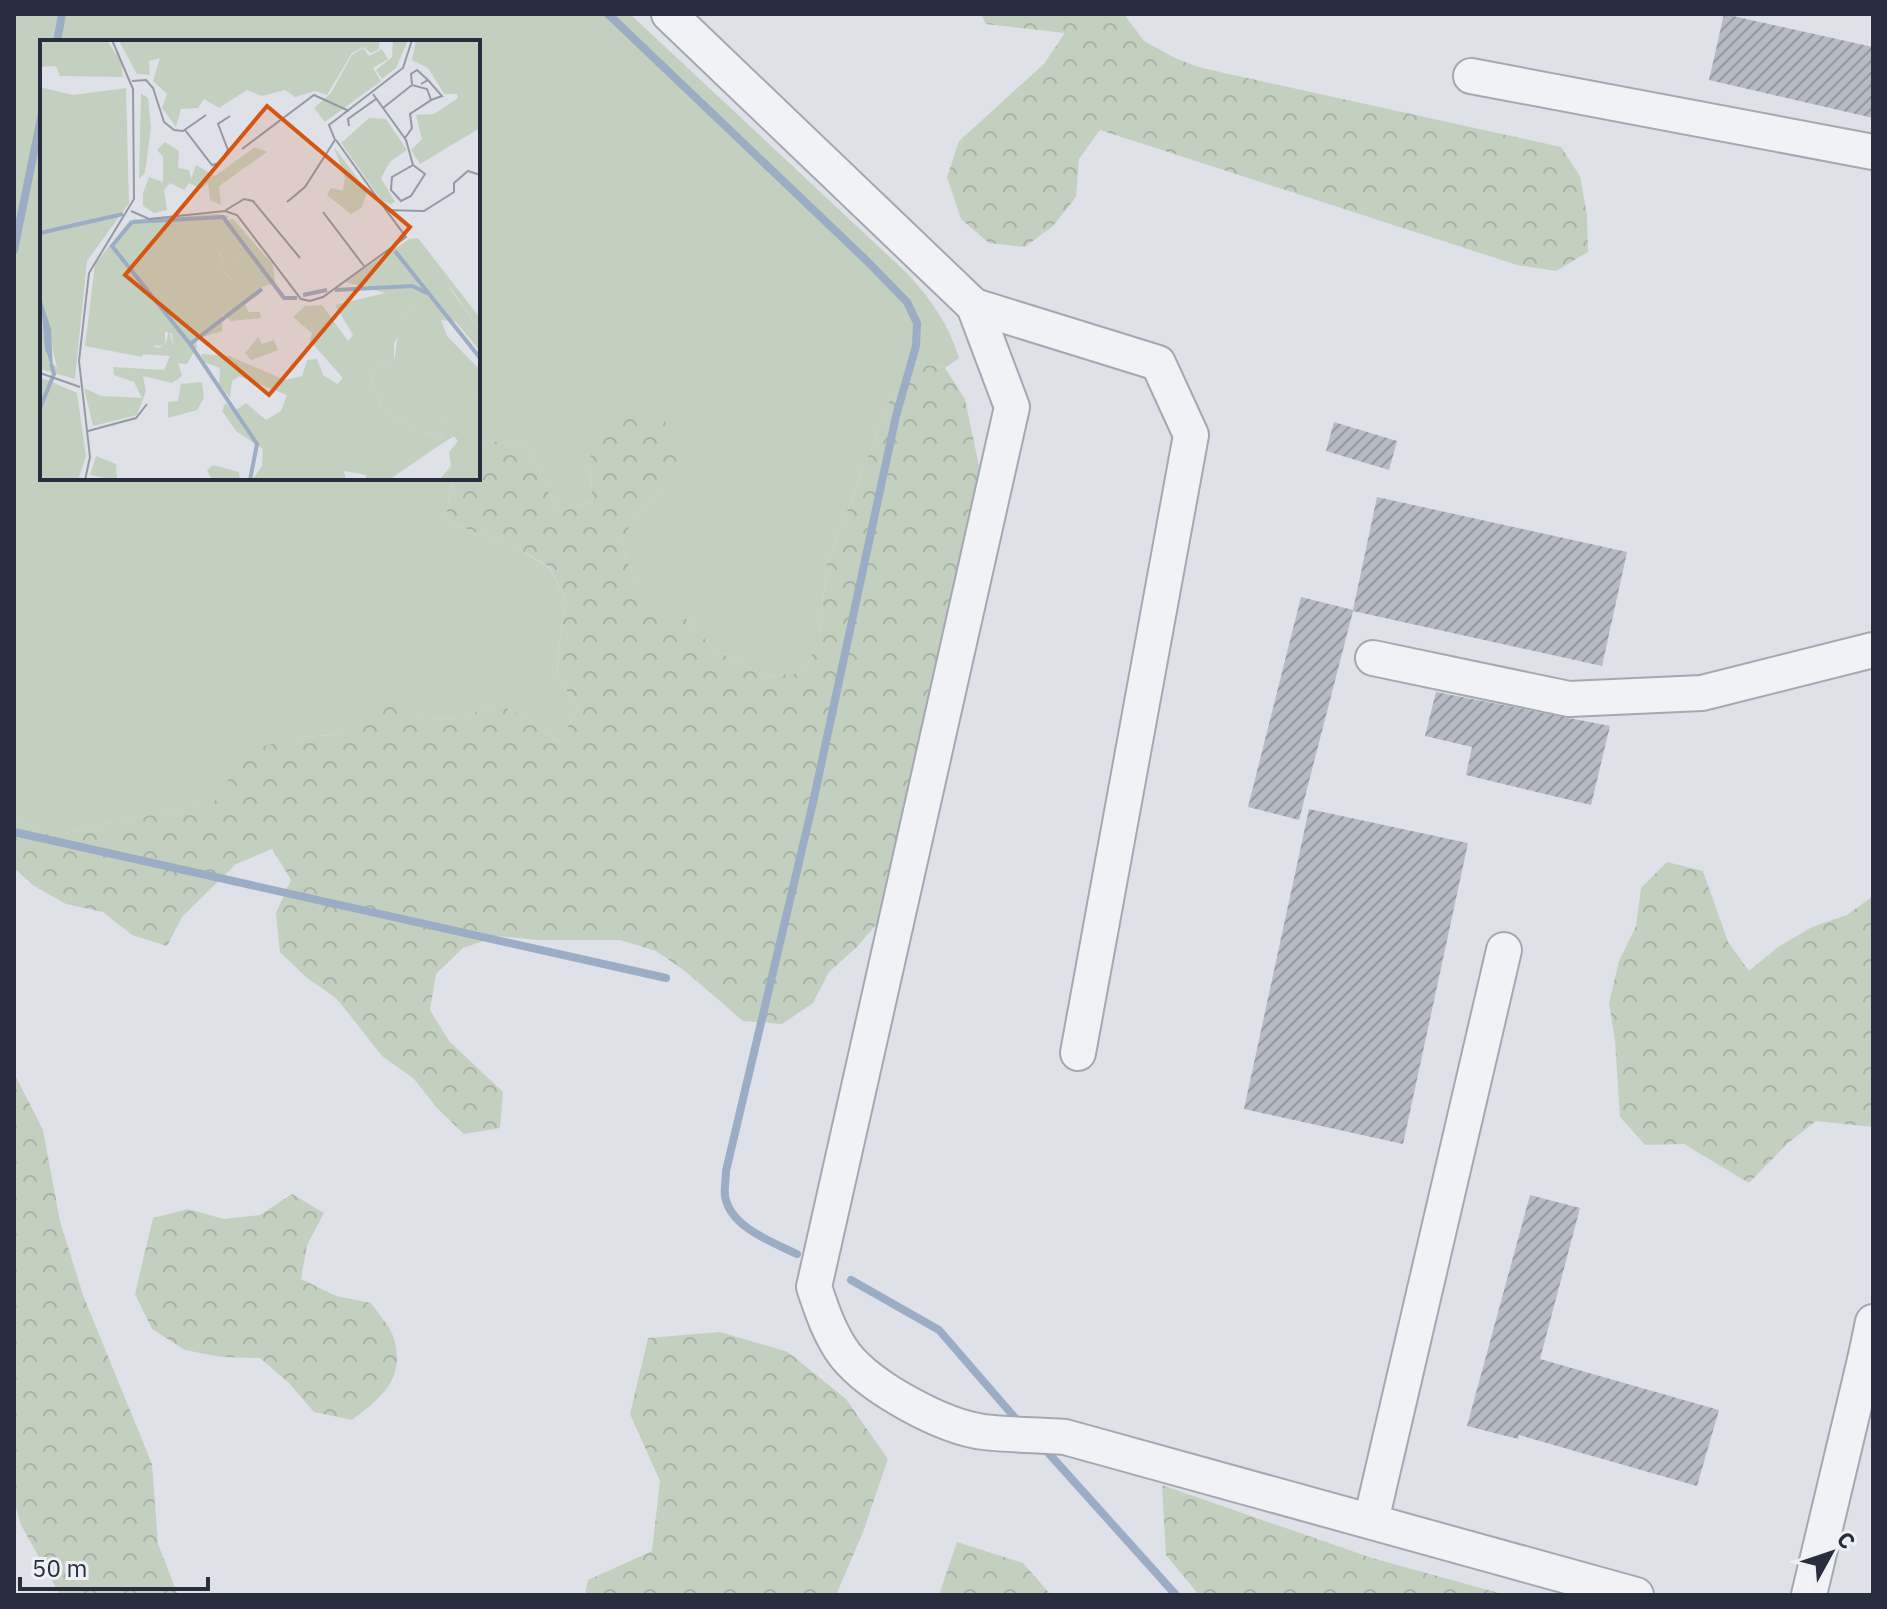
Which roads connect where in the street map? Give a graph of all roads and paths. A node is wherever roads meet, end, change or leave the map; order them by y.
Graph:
1 (669, 14) edge
2 (1471, 76) dead end
3 (1873, 152) edge
4 (974, 306) junction
5 (1873, 650) edge
6 (1373, 658) dead end
7 (1504, 950) dead end
8 (1078, 1053) dead end
9 (1873, 1322) edge
10 (1869, 1365) edge
11 (1371, 1521) junction
12 (1636, 1595) edge
13 (1809, 1595) edge

1 - 4 lane
2 - 3 lane
4 - 8 lane
4 - 11 lane
5 - 6 lane
7 - 11 lane
9 - 10 lane
10 - 13 lane
11 - 12 lane

